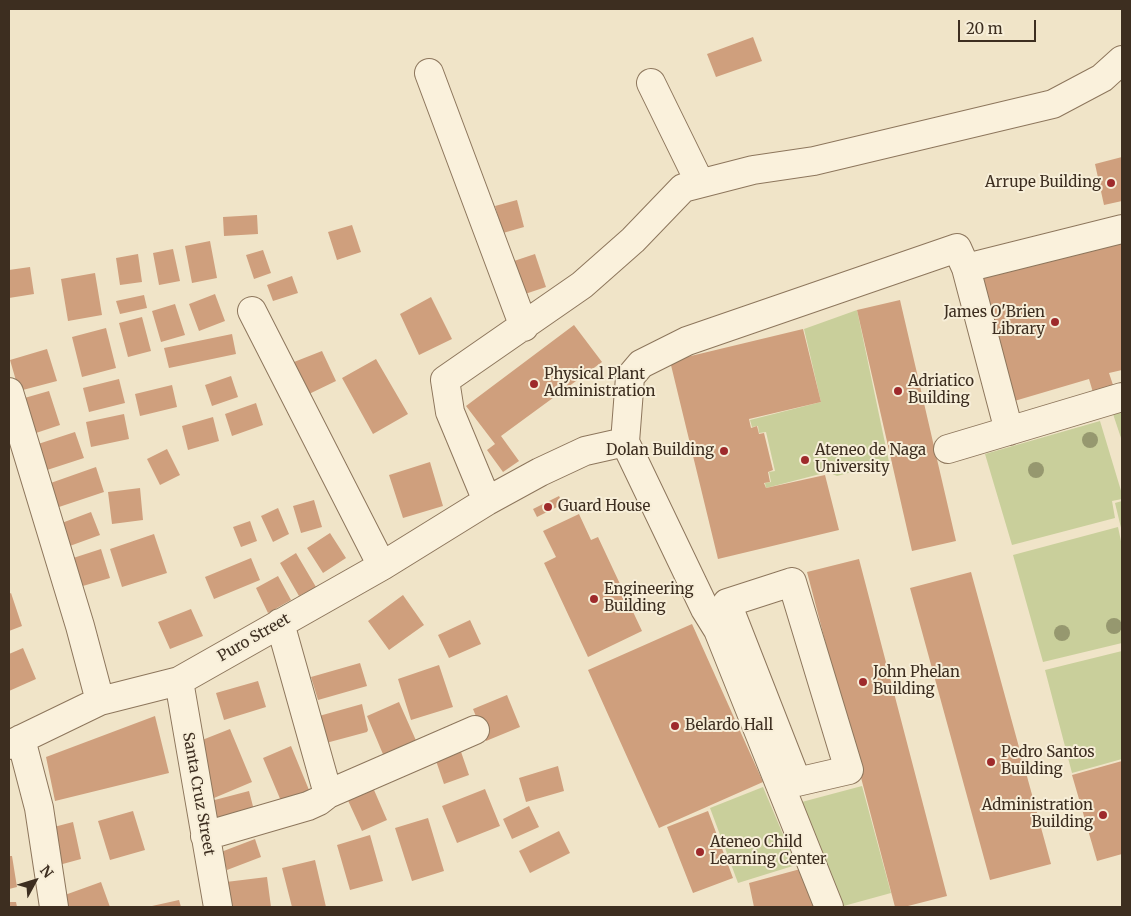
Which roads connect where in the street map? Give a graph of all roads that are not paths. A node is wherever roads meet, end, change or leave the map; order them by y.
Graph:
1 (1122, 60) edge
2 (429, 73) dead end
3 (651, 83) dead end
4 (700, 183) junction
5 (1122, 229) edge
6 (966, 268) junction
7 (252, 311) dead end
8 (524, 327) junction
9 (9, 392) edge
10 (1122, 397) edge
11 (1009, 430) junction
12 (625, 442) junction
13 (948, 449) dead end
14 (487, 501) junction
15 (382, 566) junction
16 (716, 606) junction
17 (280, 624) junction
18 (179, 681) junction
19 (100, 701) junction
20 (475, 730) dead end
21 (15, 742) edge
22 (328, 794) junction
23 (205, 836) junction
24 (54, 907) edge
25 (218, 907) edge
26 (829, 907) edge

1 - 4 street
2 - 8 street
3 - 4 street
4 - 8 street
5 - 6 street
6 - 11 street
6 - 12 street
7 - 15 street
8 - 14 street
9 - 19 street
10 - 11 street
11 - 13 street
12 - 14 street, Puro Street
12 - 16 street
14 - 15 street, Puro Street
15 - 17 street, Puro Street
16 - 16 street
16 - 26 street
17 - 18 street, Puro Street
17 - 22 street
18 - 19 street, Puro Street
18 - 23 street, Santa Cruz Street
19 - 21 street, Puro Street
20 - 22 street
21 - 24 street
22 - 23 street
23 - 25 street, Santa Cruz Street

